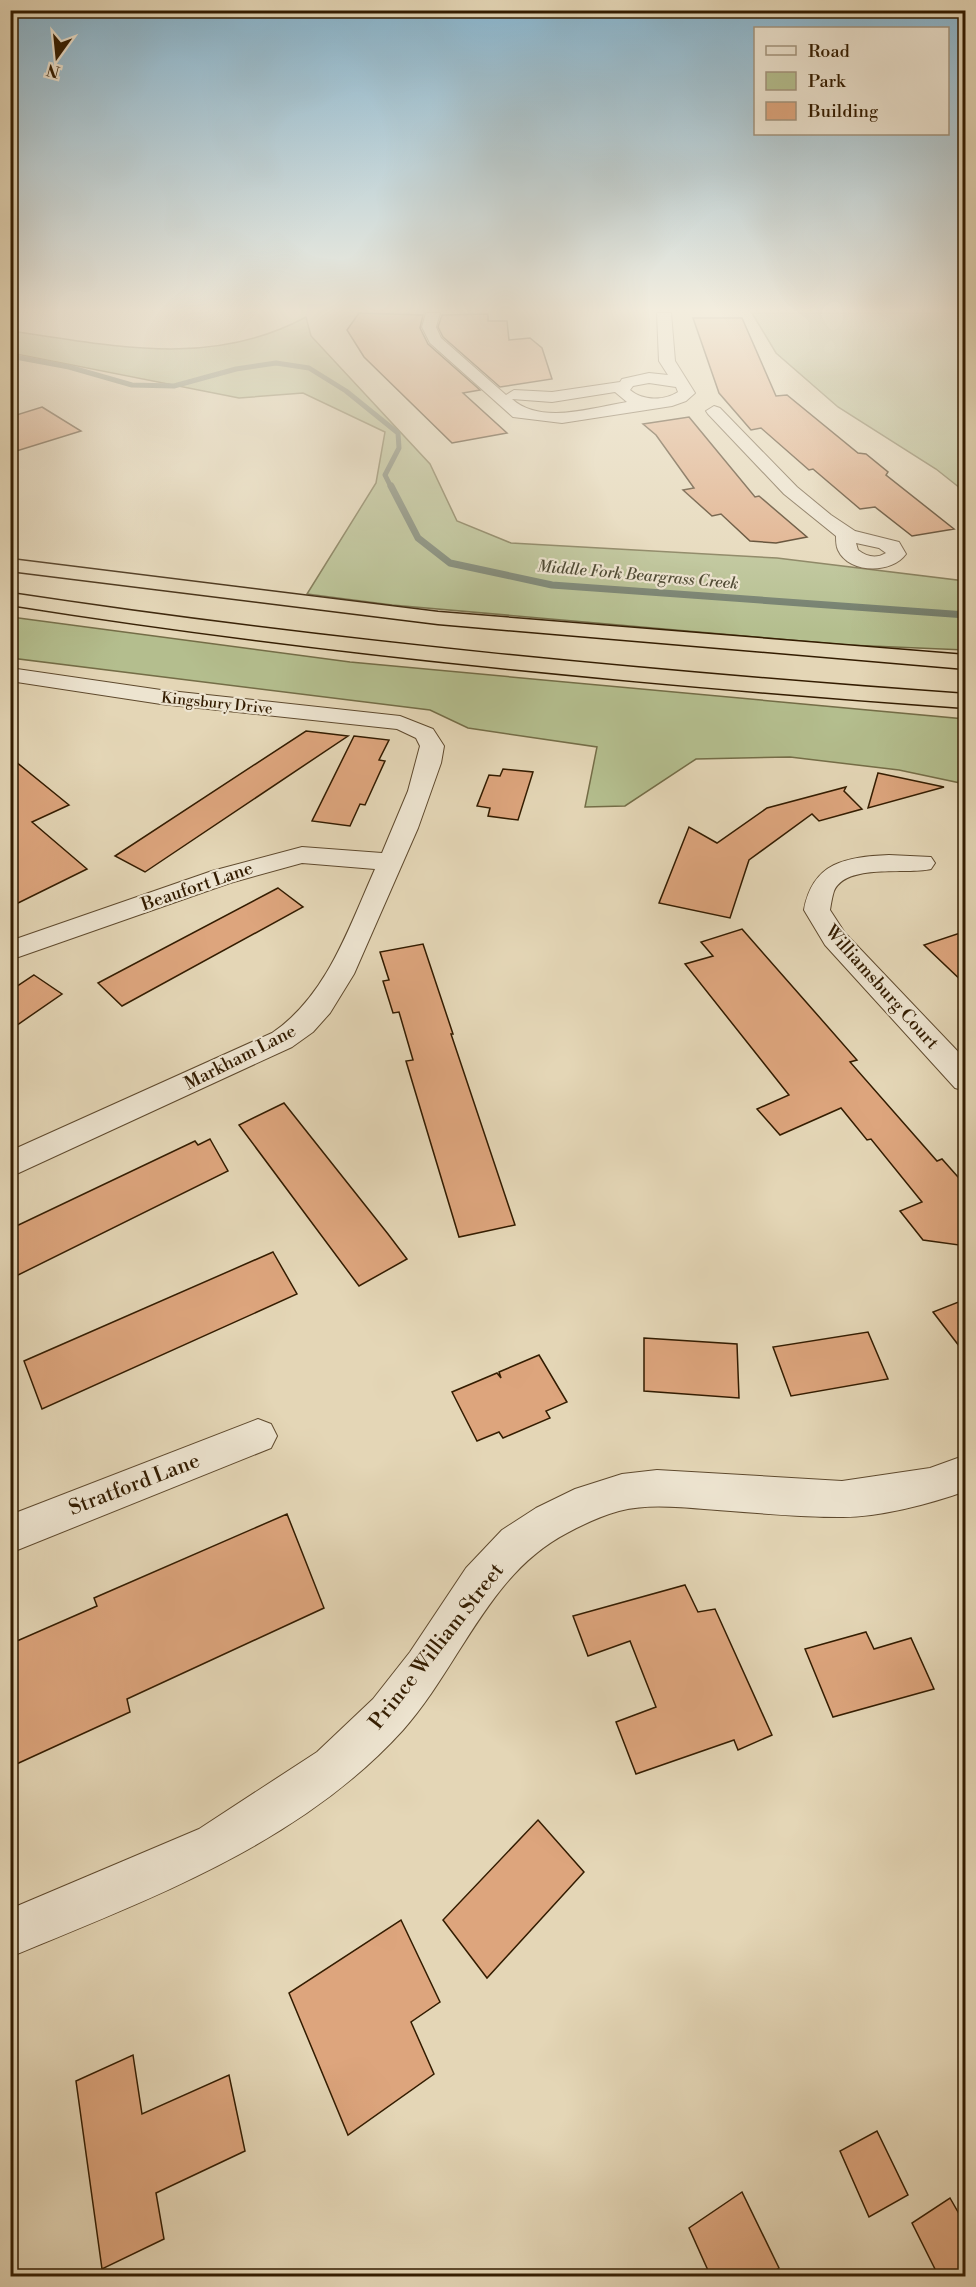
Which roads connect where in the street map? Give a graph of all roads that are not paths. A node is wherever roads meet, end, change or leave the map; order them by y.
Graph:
1 (722, 420) edge
2 (845, 533) dead end
3 (10, 565) edge
4 (10, 600) edge
5 (966, 662) edge
6 (10, 674) edge
7 (966, 701) edge
8 (422, 732) joint
9 (390, 862) junction
10 (922, 863) dead end
11 (10, 951) edge
12 (966, 1080) edge
13 (10, 1165) edge
14 (258, 1436) dead end
15 (966, 1473) edge
16 (10, 1534) edge
17 (10, 1933) edge

1 - 2 street
3 - 5 highway
4 - 7 highway
6 - 8 street, Kingsbury Drive
8 - 9 street, Markham Lane
9 - 11 street, Beaufort Lane
9 - 13 street, Markham Lane
10 - 12 street, Williamsburg Court
14 - 16 street, Stratford Lane
15 - 17 street, Prince William Street

